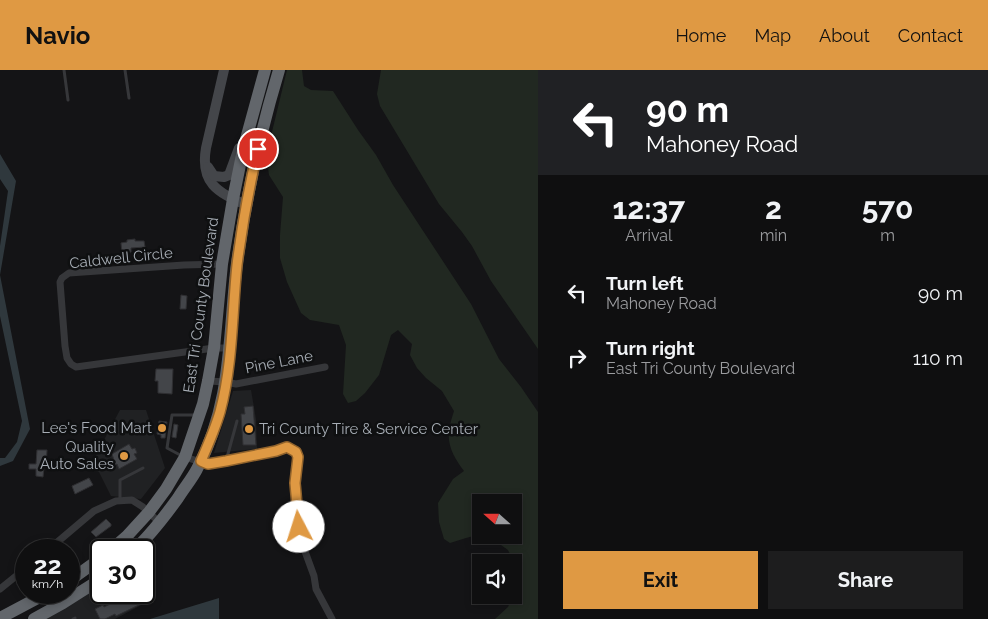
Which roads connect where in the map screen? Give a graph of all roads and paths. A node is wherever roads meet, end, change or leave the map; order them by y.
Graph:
1 (64, 70) edge
2 (125, 70) edge
3 (224, 70) edge
4 (265, 70) edge
5 (279, 70) edge
6 (129, 98) dead end
7 (68, 100) dead end
8 (256, 102) junction
9 (208, 138) junction
10 (233, 199) junction
11 (246, 205) junction
12 (222, 264) junction
13 (214, 348) junction
14 (230, 348) junction
15 (325, 367) dead end
16 (208, 381) junction
17 (226, 382) junction
18 (199, 415) junction
19 (237, 421) dead end
20 (185, 457) junction
21 (201, 461) junction
22 (226, 461) junction
23 (143, 468) dead end
24 (120, 501) junction
25 (149, 512) junction
26 (160, 522) junction
27 (61, 539) edge
28 (124, 539) edge
29 (144, 539) edge
30 (15, 577) edge
31 (90, 586) edge
32 (0, 589) edge
33 (26, 604) edge
34 (50, 615) edge
35 (0, 618) edge
36 (34, 619) edge
37 (332, 619) edge

1 - 7 lane
2 - 6 lane
3 - 9 main road
4 - 8 highway, East Tri County Boulevard
5 - 11 highway, East Tri County Boulevard
8 - 9 main road
8 - 10 highway, East Tri County Boulevard
9 - 10 main road
10 - 11 main road
10 - 12 highway, East Tri County Boulevard
11 - 14 highway, East Tri County Boulevard
12 - 13 highway, East Tri County Boulevard
12 - 13 street, Caldwell Circle
13 - 14 street, Caldwell Circle
13 - 16 highway, East Tri County Boulevard
14 - 17 highway, East Tri County Boulevard
15 - 17 street, Pine Lane
16 - 17 street, Pine Lane
16 - 18 highway, East Tri County Boulevard
17 - 21 highway, East Tri County Boulevard
18 - 20 highway, East Tri County Boulevard
18 - 20 lane
19 - 22 lane
20 - 21 street
20 - 25 highway, East Tri County Boulevard
21 - 22 street
21 - 26 highway, East Tri County Boulevard
22 - 37 street
23 - 24 lane
24 - 25 street
24 - 27 street
25 - 26 street
25 - 28 highway, East Tri County Boulevard
26 - 29 highway, East Tri County Boulevard
30 - 32 street
31 - 34 highway
33 - 35 highway
34 - 36 highway

